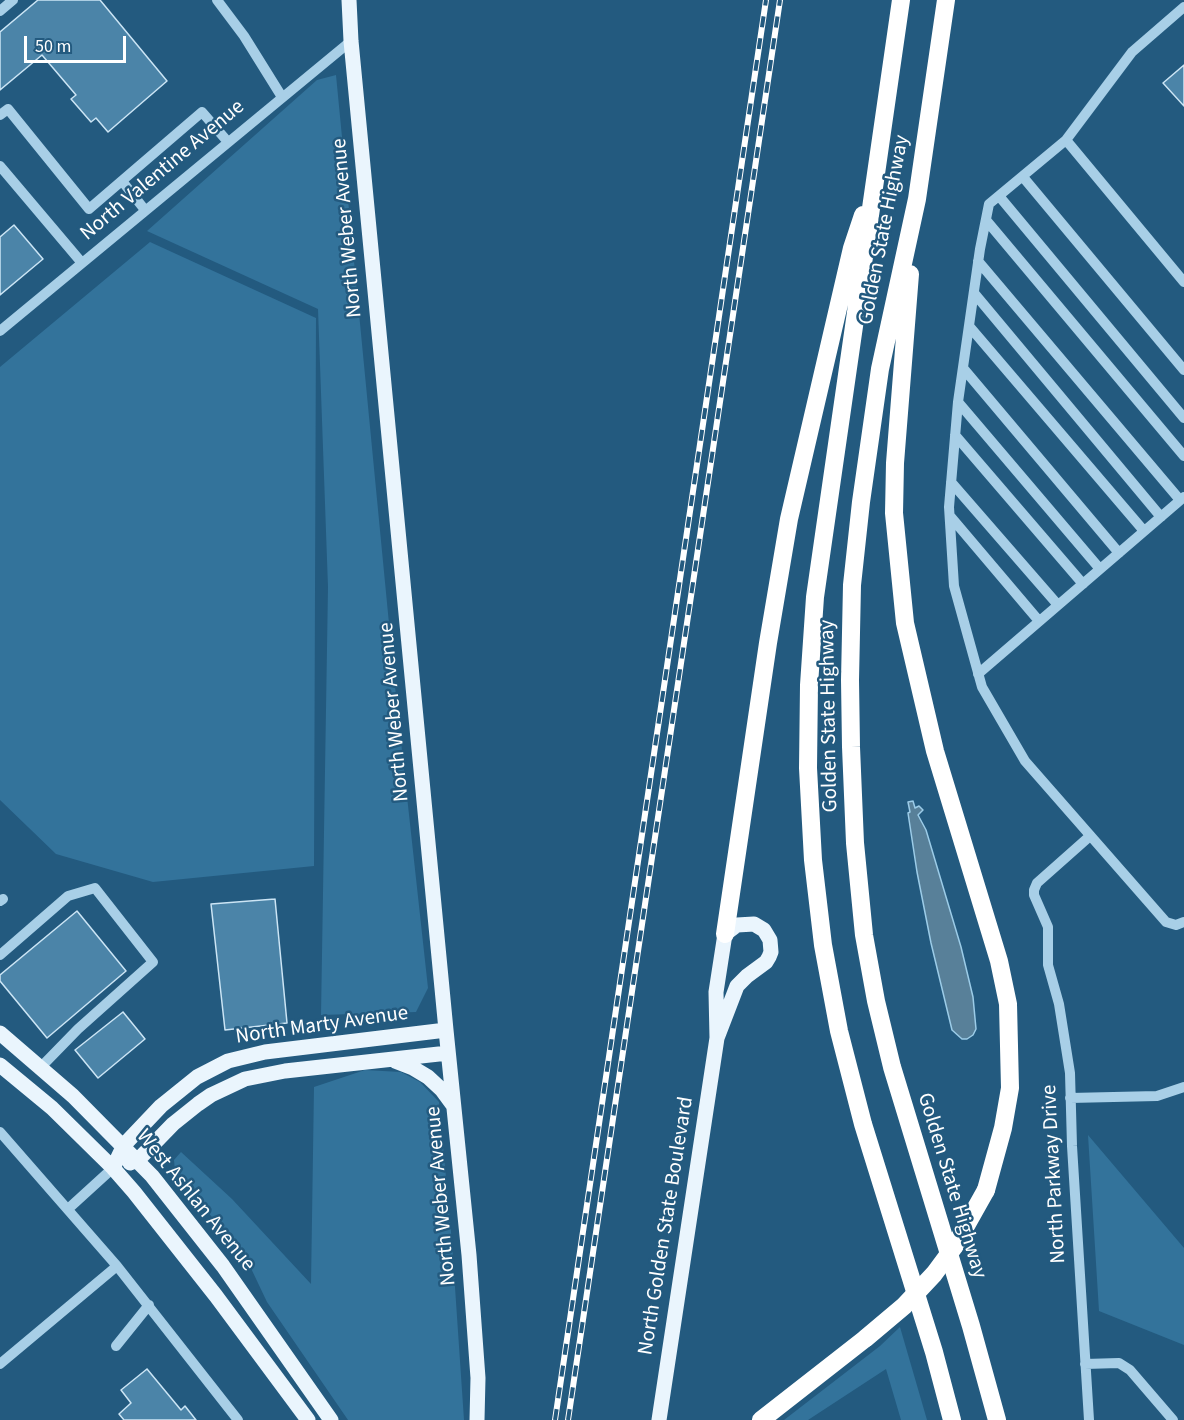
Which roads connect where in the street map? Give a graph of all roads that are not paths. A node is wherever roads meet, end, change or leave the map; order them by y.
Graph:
1 (13, 0) edge
2 (217, 0) edge
3 (349, 0) edge
4 (901, 0) edge
5 (946, 0) edge
6 (1184, 7) edge
7 (0, 11) edge
8 (351, 41) junction
9 (282, 97) junction
10 (0, 115) edge
11 (1066, 140) junction
12 (228, 142) junction
13 (880, 158) junction
14 (0, 166) edge
15 (1023, 177) junction
16 (122, 181) junction
17 (999, 196) junction
18 (917, 199) junction
19 (145, 210) junction
20 (986, 220) junction
21 (978, 261) junction
22 (82, 263) junction
23 (1184, 282) edge
24 (974, 293) junction
25 (969, 326) junction
26 (0, 331) edge
27 (963, 368) junction
28 (1184, 370) edge
29 (958, 402) junction
30 (1184, 418) edge
31 (955, 435) junction
32 (1184, 456) edge
33 (951, 482) junction
34 (1182, 499) edge
35 (950, 516) junction
36 (1161, 517) junction
37 (1144, 531) junction
38 (1119, 553) junction
39 (1100, 569) junction
40 (1083, 584) junction
41 (1058, 605) junction
42 (1039, 621) junction
43 (978, 674) junction
44 (1090, 836) junction
45 (1184, 922) edge
46 (725, 934) junction
47 (0, 956) edge
48 (446, 1030) junction
49 (0, 1033) edge
50 (717, 1038) junction
51 (448, 1053) junction
52 (387, 1058) junction
53 (0, 1065) edge
54 (40, 1067) junction
55 (1184, 1088) edge
56 (1070, 1098) junction
57 (455, 1108) junction
58 (0, 1132) edge
59 (124, 1145) junction
60 (138, 1160) junction
61 (113, 1168) junction
62 (68, 1209) junction
63 (117, 1266) junction
64 (149, 1305) junction
65 (116, 1346) dead end
66 (0, 1364) edge
67 (1085, 1364) junction
68 (238, 1420) edge
69 (308, 1420) edge
70 (331, 1420) edge
71 (477, 1420) edge
72 (659, 1420) edge
73 (761, 1420) edge
74 (952, 1420) edge
75 (997, 1420) edge
76 (1089, 1420) edge
77 (1173, 1420) edge

1 - 7 street
2 - 9 street
3 - 8 main road, North Weber Avenue
4 - 13 highway, Golden State Highway
5 - 18 highway, Golden State Highway
6 - 11 street
8 - 9 street, North Valentine Avenue
8 - 48 main road, North Weber Avenue
9 - 12 street, North Valentine Avenue
10 - 16 street
11 - 15 street
11 - 23 street
12 - 16 street
12 - 19 street, North Valentine Avenue
13 - 46 highway
13 - 74 highway, Golden State Highway
14 - 22 street
15 - 17 street
15 - 28 street
16 - 19 street
17 - 20 street
17 - 30 street
18 - 73 highway, bridge
18 - 75 highway, Golden State Highway
19 - 22 street, North Valentine Avenue
20 - 21 street
20 - 32 street
21 - 24 street
21 - 34 street
22 - 26 street, North Valentine Avenue
24 - 25 street
24 - 36 street
25 - 27 street
25 - 37 street
27 - 29 street
27 - 38 street
29 - 31 street
29 - 39 street
31 - 33 street
31 - 40 street
33 - 35 street
33 - 41 street
34 - 36 street
35 - 42 street
35 - 43 street
36 - 37 street
37 - 38 street
38 - 39 street
39 - 40 street
40 - 41 street
41 - 42 street
42 - 43 street
43 - 44 street
44 - 45 street
44 - 56 street, North Parkway Drive
46 - 50 main road, North Golden State Boulevard
46 - 50 main road, North Golden State Boulevard
47 - 54 street
48 - 51 main road, North Weber Avenue
48 - 59 main road, North Marty Avenue
49 - 54 main road, West Ashlan Avenue
50 - 72 main road, North Golden State Boulevard
51 - 52 main road, North Marty Avenue
51 - 57 main road, North Weber Avenue
52 - 57 main road
52 - 60 main road, North Marty Avenue
53 - 61 main road, West Ashlan Avenue
54 - 59 main road, West Ashlan Avenue
55 - 56 street
56 - 67 street, North Parkway Drive
57 - 71 main road, North Weber Avenue
58 - 62 street
59 - 60 main road, West Ashlan Avenue
59 - 61 main road, North Marty Avenue
60 - 61 main road, North Marty Avenue
60 - 70 main road, West Ashlan Avenue
61 - 62 street
61 - 69 main road, West Ashlan Avenue
62 - 63 street
63 - 64 street
63 - 66 street
64 - 65 street
64 - 68 street
67 - 76 street, North Parkway Drive
67 - 77 street

